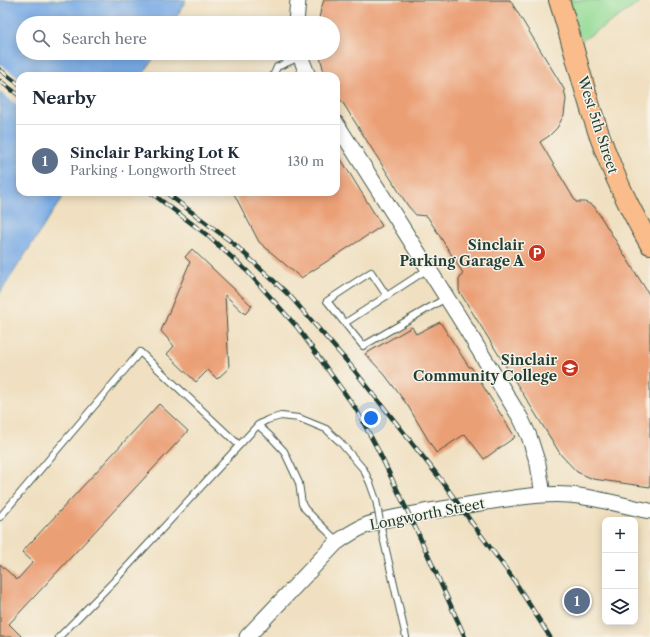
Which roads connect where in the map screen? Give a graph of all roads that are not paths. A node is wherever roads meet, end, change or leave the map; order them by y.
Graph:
1 (298, 0) edge
2 (559, 0) edge
3 (297, 16) edge
4 (290, 60) edge
5 (302, 60) edge
6 (275, 72) edge
7 (306, 72) edge
8 (340, 129) edge
9 (650, 244) edge
10 (428, 269) junction
11 (387, 296) junction
12 (447, 297) junction
13 (345, 323) junction
14 (258, 425) junction
15 (239, 445) junction
16 (543, 495) junction
17 (650, 511) edge
18 (0, 517) edge
19 (338, 542) junction
20 (59, 637) edge
21 (246, 637) edge
22 (406, 637) edge

1 - 3 street
2 - 9 main road, West 5th Street
4 - 6 lane
5 - 7 street
8 - 10 street
10 - 11 lane
10 - 12 street
11 - 13 lane
11 - 13 lane
12 - 13 lane
12 - 16 street
14 - 15 lane
14 - 19 lane
14 - 22 lane, bridge
15 - 18 lane
15 - 20 lane
16 - 17 street, Longworth Street
16 - 19 street, Longworth Street
19 - 21 street, Longworth Street

